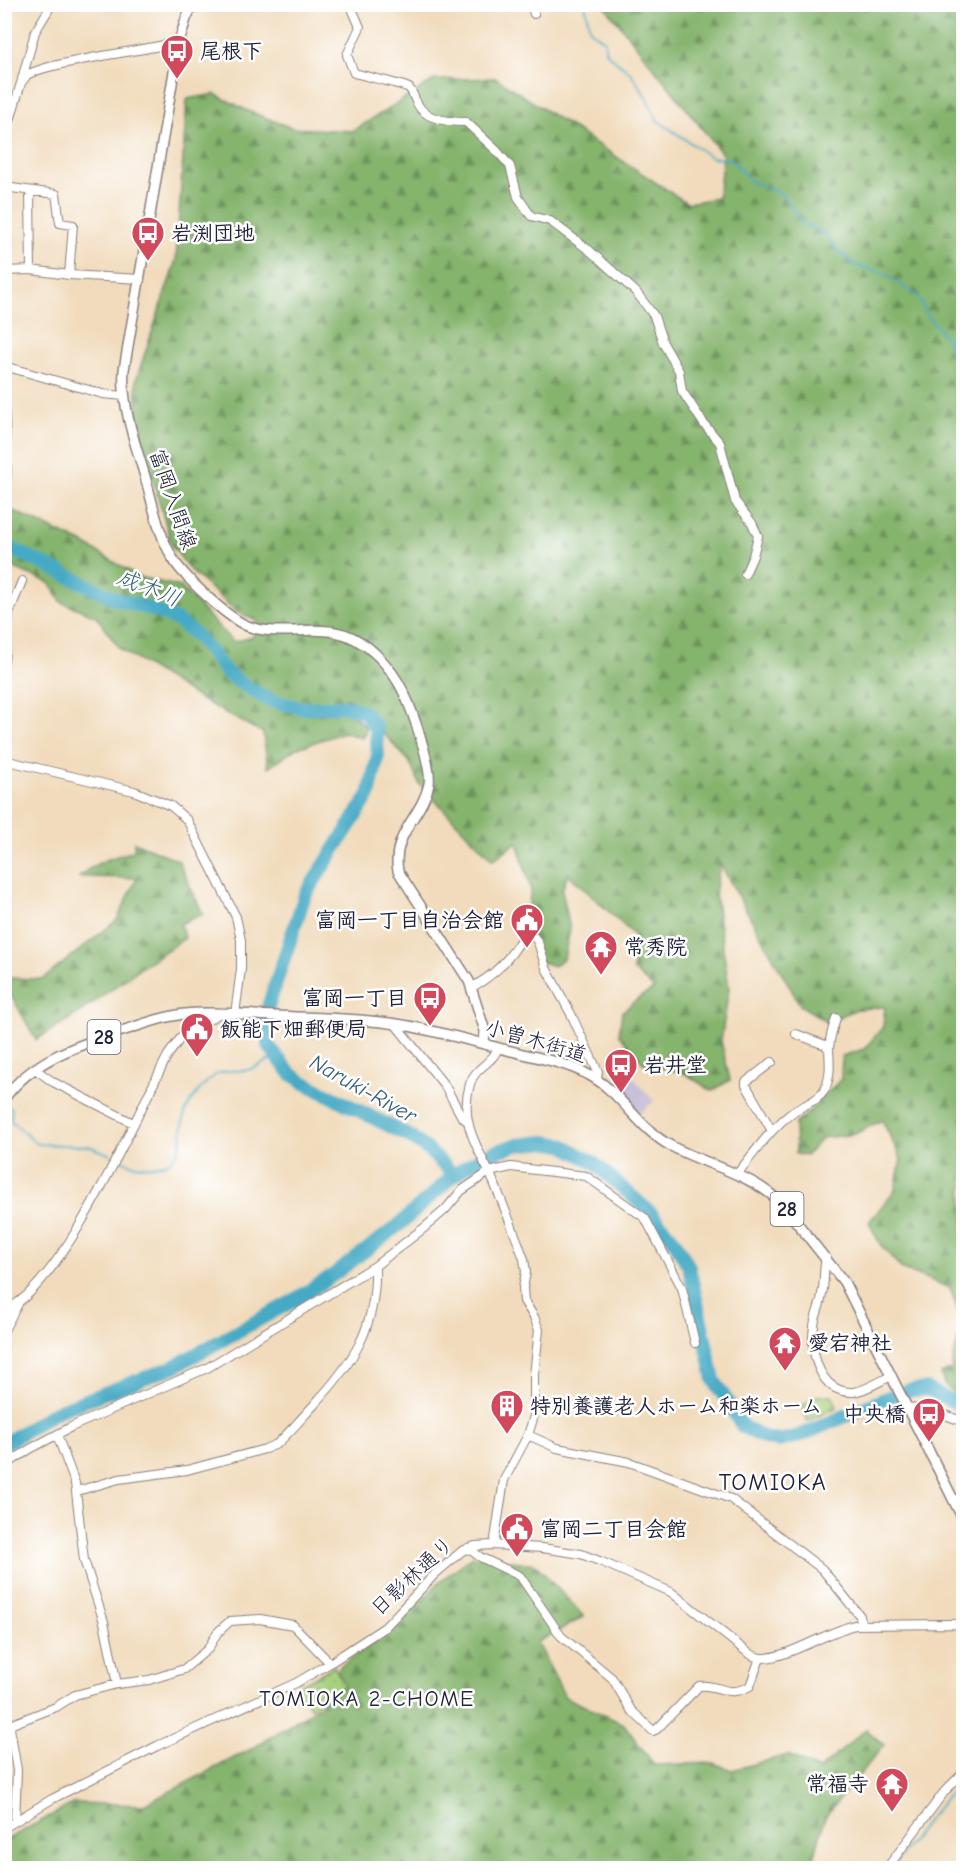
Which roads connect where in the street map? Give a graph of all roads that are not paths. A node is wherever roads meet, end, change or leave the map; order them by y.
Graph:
1 (52, 4) edge
2 (193, 4) edge
3 (350, 4) edge
4 (531, 4) edge
5 (534, 14) dead end
6 (179, 42) junction
7 (21, 83) junction
8 (4, 141) edge
9 (4, 187) edge
10 (30, 191) junction
11 (31, 270) junction
12 (4, 271) edge
13 (69, 275) junction
14 (140, 279) junction
15 (4, 366) edge
16 (4, 392) edge
17 (124, 396) junction
18 (4, 498) edge
19 (745, 574) dead end
20 (22, 581) dead end
21 (5, 640) edge
22 (4, 661) edge
23 (4, 760) edge
24 (472, 987) junction
25 (220, 1013) junction
26 (238, 1014) junction
27 (836, 1018) dead end
28 (395, 1024) junction
29 (796, 1034) dead end
30 (484, 1044) junction
31 (498, 1048) junction
32 (829, 1049) junction
33 (772, 1062) dead end
34 (35, 1069) junction
35 (597, 1079) junction
36 (4, 1099) edge
37 (467, 1121) junction
38 (133, 1124) junction
39 (772, 1131) junction
40 (489, 1172) junction
41 (737, 1174) junction
42 (826, 1258) junction
43 (375, 1266) junction
44 (19, 1302) junction
45 (4, 1310) edge
46 (4, 1330) edge
47 (695, 1343) dead end
48 (893, 1379) junction
49 (907, 1406) junction
50 (963, 1422) edge
51 (57, 1435) junction
52 (528, 1435) junction
53 (4, 1466) edge
54 (76, 1491) junction
55 (963, 1521) edge
56 (494, 1545) junction
57 (468, 1548) junction
58 (861, 1624) junction
59 (963, 1626) edge
60 (760, 1658) junction
61 (330, 1663) junction
62 (117, 1684) junction
63 (8, 1724) edge
64 (963, 1772) edge
65 (15, 1821) junction
66 (4, 1828) edge
67 (887, 1869) edge

1 - 7 street
2 - 6 main road, 富岡入間線
3 - 19 street
4 - 5 street
6 - 7 street
6 - 14 main road, 富岡入間線
7 - 8 street
9 - 10 street
10 - 11 street
10 - 13 street
11 - 12 street
11 - 13 street
13 - 14 street
14 - 17 main road, 富岡入間線
15 - 17 street
16 - 18 street
17 - 24 main road, 富岡入間線
20 - 21 street
21 - 22 street
23 - 26 street
24 - 30 main road, 富岡入間線
24 - 35 street
25 - 26 main road, 小曽木街道 / 28
25 - 34 main road, 小曽木街道 / 28
25 - 38 street
26 - 28 main road, 小曽木街道 / 28
27 - 32 street
28 - 30 main road, 小曽木街道 / 28
28 - 37 street
29 - 32 street
30 - 31 main road, 小曽木街道 / 28
31 - 35 main road, 小曽木街道 / 28
31 - 37 street
32 - 39 street
33 - 39 street
34 - 36 main road, 小曽木街道 / 28
34 - 38 street
35 - 41 main road, 小曽木街道 / 28
37 - 40 street
38 - 44 street
39 - 41 street
40 - 43 street
40 - 47 street
40 - 52 street
41 - 42 main road, 小曽木街道 / 28
42 - 48 main road, 小曽木街道 / 28
42 - 48 street
43 - 51 street
43 - 54 street
44 - 45 street
44 - 46 street
48 - 49 main road, 小曽木街道 / 28
49 - 50 street
49 - 55 main road, 小曽木街道 / 28
51 - 53 street
51 - 54 street
52 - 56 street
52 - 58 street
54 - 62 street
56 - 57 street, 日影林通り
56 - 60 street, 日影林通り
57 - 60 street
57 - 61 street, 日影林通り
58 - 59 street
58 - 60 street
61 - 62 street
61 - 65 street, 日影林通り
62 - 63 street
63 - 65 street
64 - 67 street
65 - 66 street, 日影林通り

